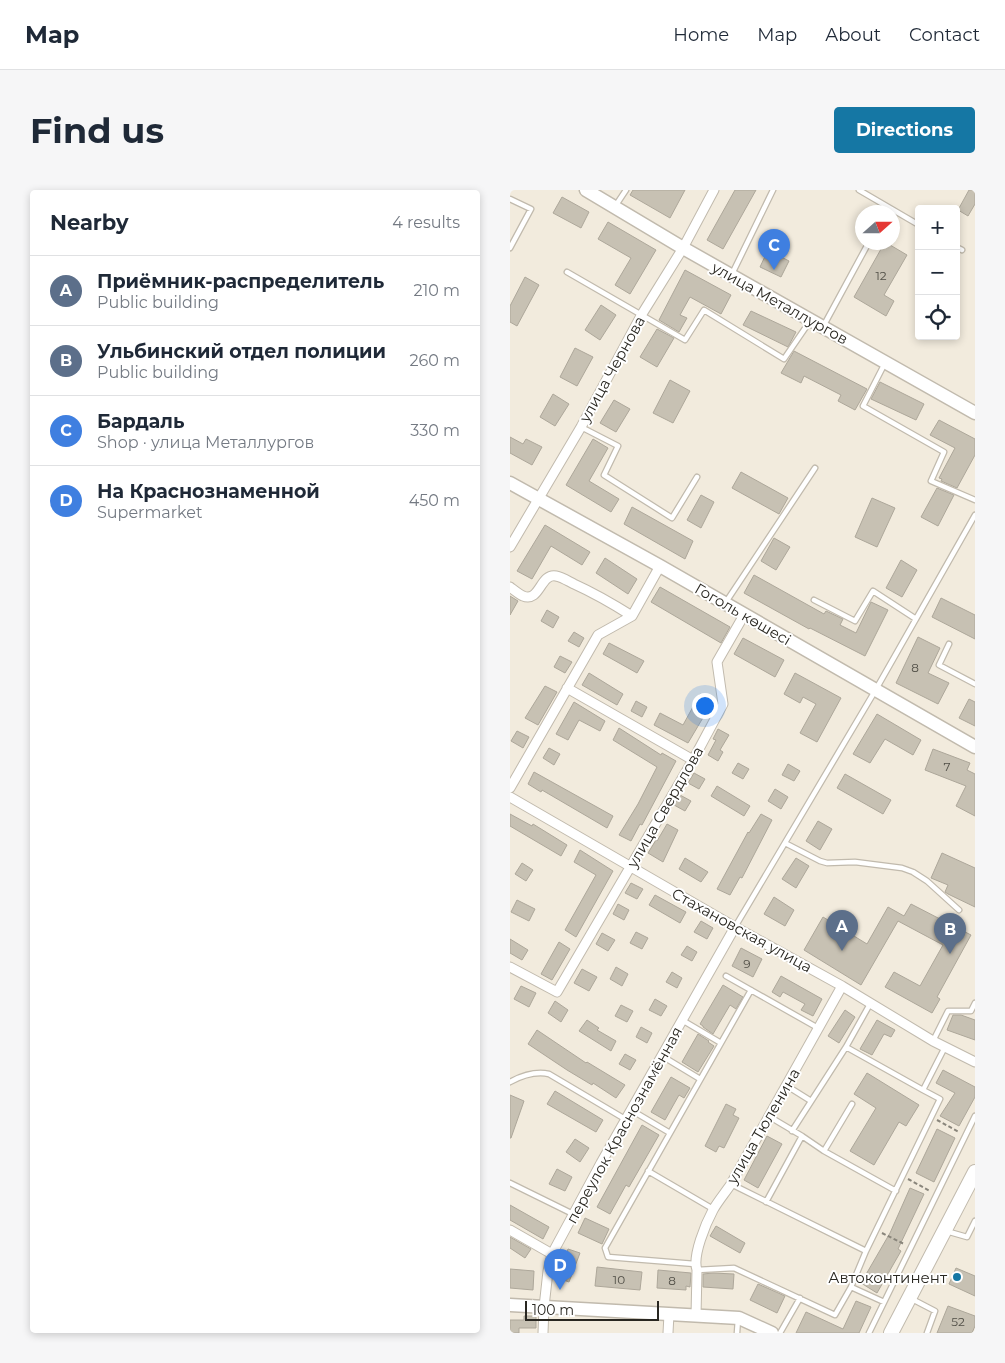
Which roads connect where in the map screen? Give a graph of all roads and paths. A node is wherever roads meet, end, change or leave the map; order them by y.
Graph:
1 (586, 190) edge
2 (626, 190) edge
3 (714, 190) edge
4 (773, 190) edge
5 (859, 190) edge
6 (510, 199) edge
7 (885, 205) edge
8 (615, 206) junction
9 (900, 214) edge
10 (915, 223) edge
11 (510, 248) edge
12 (682, 248) junction
13 (865, 250) edge
14 (567, 272) dead end
15 (731, 275) junction
16 (642, 314) junction
17 (811, 320) junction
18 (823, 327) junction
19 (885, 362) junction
20 (975, 413) edge
21 (581, 427) junction
22 (815, 468) dead end
23 (697, 477) dead end
24 (510, 483) edge
25 (539, 498) junction
26 (975, 500) edge
27 (975, 515) edge
28 (510, 547) edge
29 (660, 566) junction
30 (510, 587) edge
31 (814, 600) dead end
32 (725, 604) junction
33 (744, 615) junction
34 (632, 616) junction
35 (916, 619) junction
36 (949, 644) dead end
37 (975, 684) edge
38 (567, 688) junction
39 (875, 690) junction
40 (975, 747) edge
41 (693, 760) junction
42 (510, 788) edge
43 (510, 797) edge
44 (785, 843) junction
45 (630, 866) junction
46 (960, 910) dead end
47 (735, 927) junction
48 (510, 967) edge
49 (726, 976) dead end
50 (842, 986) junction
51 (751, 990) junction
52 (975, 1003) edge
53 (870, 1004) junction
54 (682, 1020) junction
55 (818, 1028) junction
56 (933, 1041) junction
57 (721, 1043) junction
58 (846, 1047) junction
59 (945, 1047) junction
60 (662, 1056) junction
61 (975, 1062) edge
62 (700, 1079) junction
63 (510, 1082) edge
64 (787, 1086) junction
65 (923, 1090) junction
66 (811, 1101) junction
67 (852, 1104) dead end
68 (631, 1110) junction
69 (770, 1116) junction
70 (931, 1116) junction
71 (975, 1116) edge
72 (625, 1119) junction
73 (792, 1131) junction
74 (670, 1132) junction
75 (966, 1135) junction
76 (802, 1136) junction
77 (824, 1151) junction
78 (648, 1171) junction
79 (975, 1172) edge
80 (903, 1175) junction
81 (510, 1182) edge
82 (731, 1184) junction
83 (896, 1191) junction
84 (936, 1195) junction
85 (766, 1202) junction
86 (713, 1210) junction
87 (573, 1214) junction
88 (975, 1221) edge
89 (510, 1230) edge
90 (877, 1230) junction
91 (944, 1231) junction
92 (911, 1248) junction
93 (866, 1251) junction
94 (552, 1254) junction
95 (696, 1267) junction
96 (851, 1287) junction
97 (800, 1298) junction
98 (909, 1298) junction
99 (884, 1302) junction
100 (510, 1305) edge
101 (544, 1307) junction
102 (669, 1314) junction
103 (696, 1316) junction
104 (739, 1318) junction
105 (544, 1333) edge
106 (668, 1333) edge
107 (737, 1333) edge
108 (772, 1333) edge
109 (780, 1333) edge
110 (869, 1333) edge
111 (891, 1333) edge
112 (927, 1333) edge

1 - 8 main road, улица Металлургов
2 - 8 lane
3 - 12 street, улица Чернова
4 - 15 lane
5 - 7 lane
6 - 11 lane
8 - 12 main road, улица Металлургов
9 - 10 lane
12 - 15 main road, улица Металлургов
12 - 16 street, улица Чернова
13 - 18 lane
14 - 16 lane
15 - 17 main road, улица Металлургов
16 - 17 lane
16 - 21 street, улица Чернова
17 - 18 main road, улица Металлургов
18 - 19 main road, улица Металлургов
19 - 20 main road, улица Металлургов
19 - 26 lane
21 - 23 lane
21 - 25 street, улица Чернова
22 - 32 lane
24 - 25 main road, Гоголь көшесі
25 - 28 street, улица Чернова
25 - 29 main road, Гоголь көшесі
27 - 35 lane
29 - 32 main road, Гоголь көшесі
29 - 34 street
30 - 34 street
31 - 35 lane
32 - 33 main road, Гоголь көшесі
33 - 39 main road, Гоголь көшесі
33 - 41 street, улица Свердлова
34 - 38 street
35 - 39 lane
36 - 37 lane
38 - 41 street
38 - 42 street
39 - 40 main road, Гоголь көшесі
39 - 44 lane
41 - 45 street, улица Свердлова
43 - 45 street, Стахановская улица
44 - 46 lane
44 - 47 lane
45 - 47 street, Стахановская улица
45 - 48 street, улица Свердлова
47 - 50 street, Стахановская улица
47 - 54 street, переулок Краснознамённая
49 - 51 lane
50 - 53 street, Стахановская улица
50 - 55 street, улица Тюленина
51 - 55 lane
51 - 57 lane
52 - 56 lane
53 - 56 street, Стахановская улица
53 - 58 lane
54 - 57 lane
54 - 60 street, переулок Краснознамённая
55 - 64 street, улица Тюленина
56 - 59 street, Стахановская улица
57 - 62 lane
58 - 65 lane
58 - 66 lane
59 - 61 street, Стахановская улица
59 - 65 lane
60 - 62 lane
60 - 68 street, переулок Краснознамённая
62 - 74 lane
63 - 72 lane
64 - 66 lane
64 - 69 street, улица Тюленина
65 - 70 lane
66 - 73 lane
67 - 77 lane
68 - 72 street, переулок Краснознамённая
68 - 74 lane
69 - 73 lane
69 - 82 street, улица Тюленина
70 - 75 path
70 - 80 lane
71 - 75 lane
72 - 87 street, переулок Краснознамённая
73 - 76 lane
74 - 78 lane
75 - 84 lane
76 - 77 lane
76 - 85 lane
77 - 83 lane
78 - 86 lane
78 - 95 lane
79 - 91 main road
80 - 83 lane
80 - 84 path
81 - 87 lane
82 - 85 lane
82 - 86 street, улица Тюленина
83 - 90 lane
84 - 92 lane
85 - 93 lane
86 - 95 street, улица Тюленина
87 - 94 street, переулок Краснознамённая
88 - 91 lane
89 - 94 street
90 - 92 path
90 - 93 lane
91 - 98 main road
92 - 99 lane
93 - 96 lane
94 - 101 street, переулок Краснознамённая
95 - 97 lane
95 - 103 street, улица Тюленина
96 - 97 lane
96 - 99 lane
97 - 109 lane
98 - 111 main road
98 - 112 lane
99 - 110 lane
100 - 101 main road
101 - 102 main road
101 - 105 street, переулок Краснознамённая
102 - 103 main road
102 - 106 street
103 - 104 main road
104 - 107 lane
104 - 108 main road

